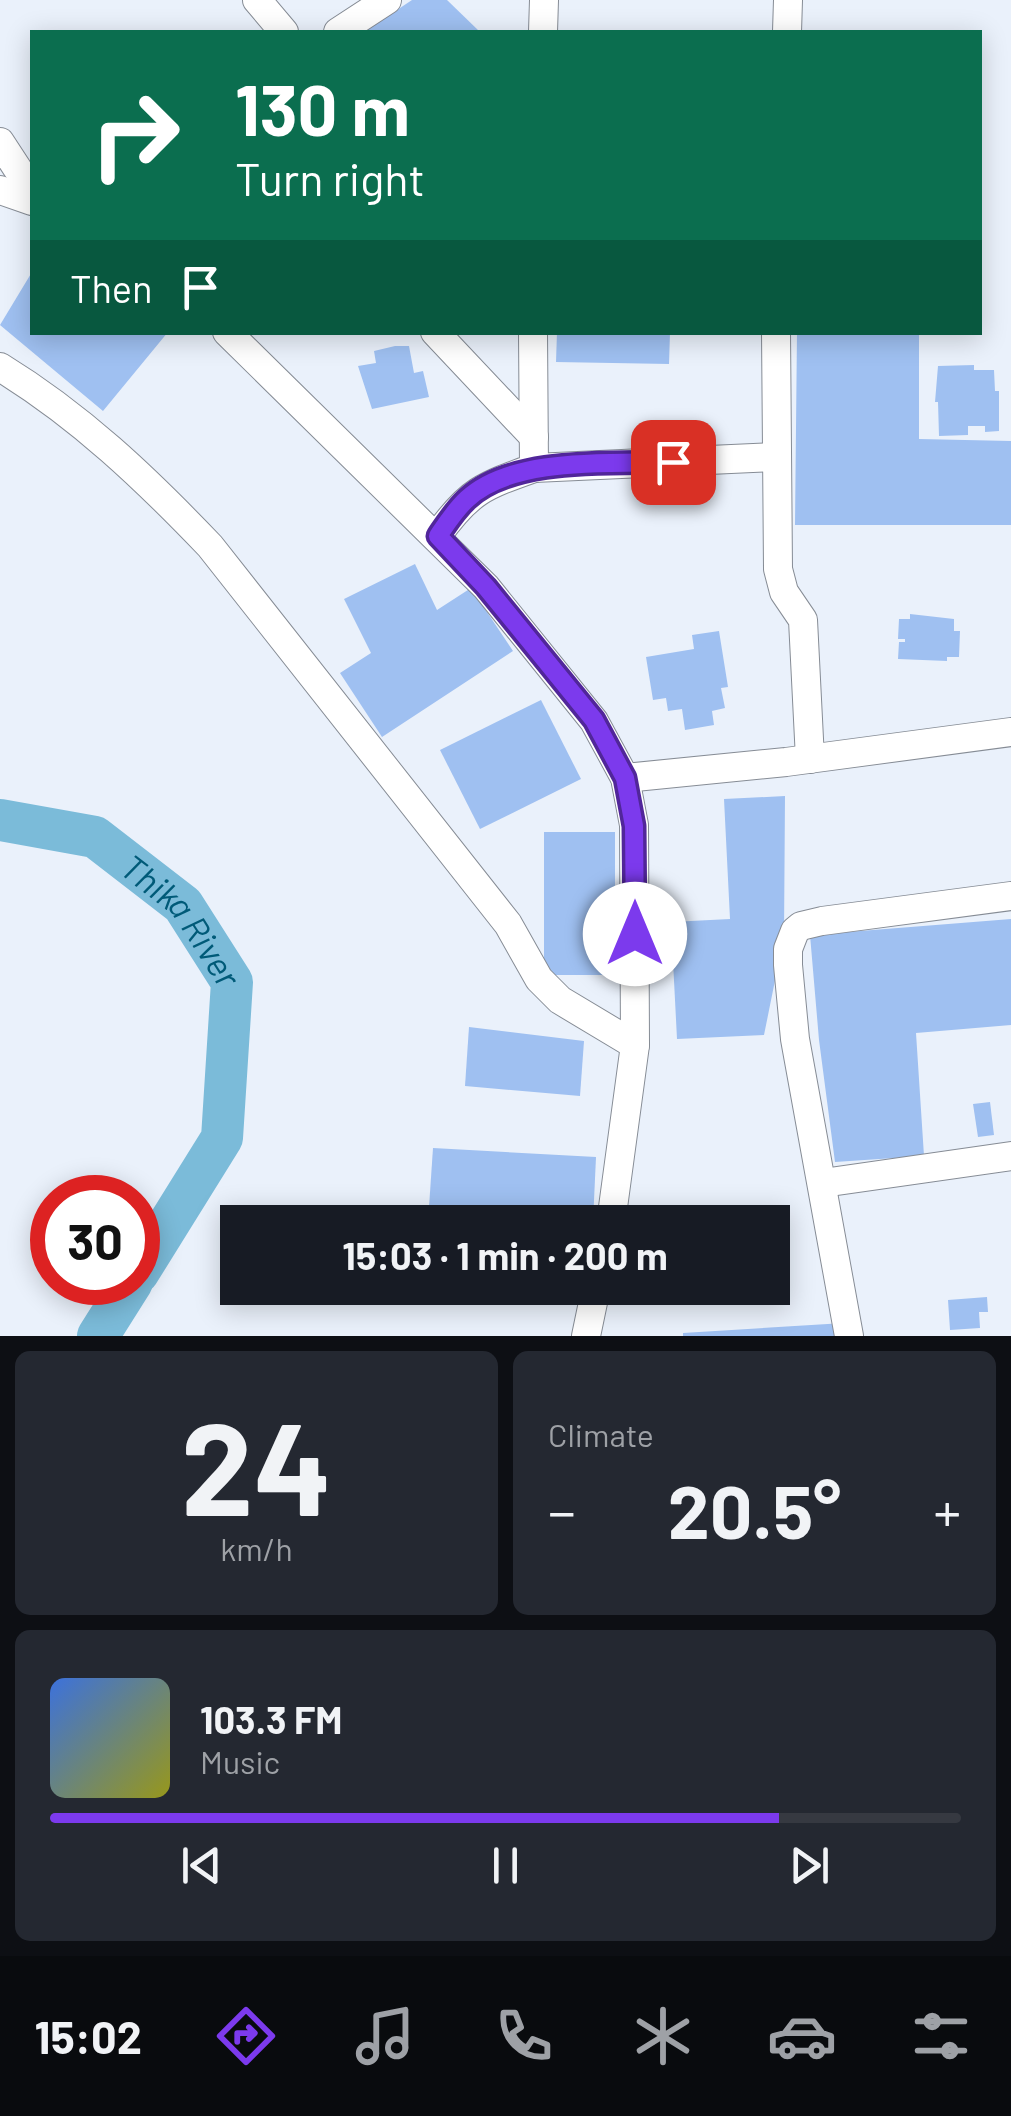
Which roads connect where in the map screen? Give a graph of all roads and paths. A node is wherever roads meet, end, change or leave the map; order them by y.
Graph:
1 (256, 0) edge
2 (387, 0) edge
3 (544, 0) edge
4 (788, 0) edge
5 (282, 30) edge
6 (341, 30) edge
7 (543, 30) edge
8 (787, 30) edge
9 (0, 142) edge
10 (30, 188) edge
11 (0, 190) edge
12 (30, 200) edge
13 (231, 335) edge
14 (438, 335) edge
15 (533, 335) edge
16 (776, 335) edge
17 (0, 367) edge
18 (534, 437) junction
19 (777, 457) junction
20 (534, 468) junction
21 (438, 536) junction
22 (1011, 732) edge
23 (810, 759) junction
24 (625, 778) junction
25 (1011, 896) edge
26 (635, 1045) junction
27 (1011, 1156) edge
28 (823, 1183) junction
29 (613, 1205) edge
30 (592, 1305) edge
31 (586, 1336) edge
32 (849, 1336) edge

1 - 5 street
2 - 6 street
3 - 7 street
4 - 8 street
9 - 10 street
11 - 12 street
13 - 21 street
14 - 18 street
15 - 18 street
16 - 19 street
17 - 26 street
18 - 20 street
19 - 20 street
19 - 23 street
20 - 21 street
21 - 24 street
22 - 23 street
23 - 24 street
24 - 26 street
25 - 28 street
26 - 29 street
27 - 28 street
28 - 32 street
30 - 31 street

